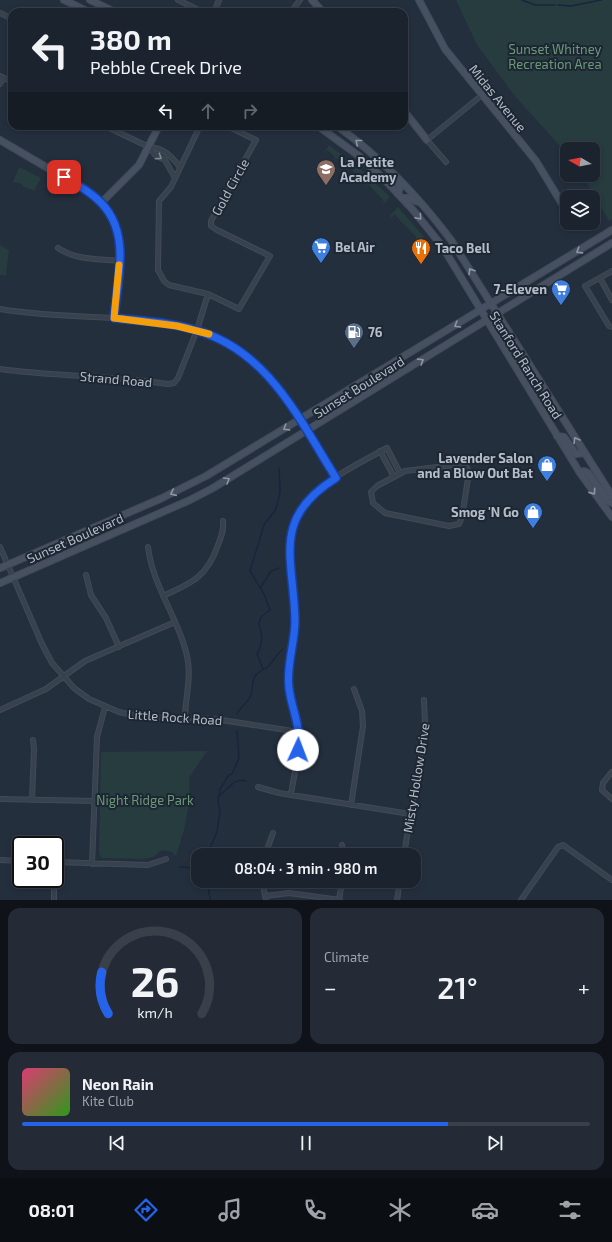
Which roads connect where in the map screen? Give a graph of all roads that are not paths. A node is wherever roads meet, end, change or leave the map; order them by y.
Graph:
1 (64, 0) edge
2 (90, 0) edge
3 (178, 0) edge
4 (312, 0) edge
5 (419, 0) edge
6 (81, 8) edge
7 (107, 8) edge
8 (195, 8) edge
9 (319, 8) edge
10 (2, 77) edge
11 (0, 84) edge
12 (482, 95) junction
13 (408, 116) edge
14 (113, 130) edge
15 (157, 130) edge
16 (198, 130) edge
17 (235, 130) edge
18 (323, 130) edge
19 (342, 130) edge
20 (0, 140) edge
21 (427, 140) junction
22 (149, 147) junction
23 (446, 162) dead end
24 (180, 167) junction
25 (394, 173) junction
26 (175, 178) junction
27 (401, 196) junction
28 (560, 200) edge
29 (101, 203) junction
30 (423, 204) junction
31 (612, 230) edge
32 (612, 243) edge
33 (58, 248) dead end
34 (120, 261) junction
35 (612, 271) edge
36 (600, 278) junction
37 (208, 294) junction
38 (612, 300) edge
39 (490, 304) junction
40 (0, 309) edge
41 (480, 311) junction
42 (497, 314) junction
43 (114, 318) junction
44 (486, 321) junction
45 (612, 327) edge
46 (197, 330) junction
47 (0, 369) edge
48 (300, 420) junction
49 (307, 431) junction
50 (557, 436) junction
51 (380, 451) junction
52 (584, 453) junction
53 (392, 459) junction
54 (386, 463) junction
55 (400, 473) junction
56 (580, 473) junction
57 (394, 477) junction
58 (336, 478) junction
59 (612, 496) edge
60 (612, 503) edge
61 (612, 517) edge
62 (223, 521) dead end
63 (0, 547) edge
64 (148, 547) dead end
65 (8, 565) junction
66 (0, 568) edge
67 (86, 575) dead end
68 (13, 578) junction
69 (0, 583) edge
70 (163, 596) junction
71 (175, 622) junction
72 (119, 647) junction
73 (63, 676) junction
74 (354, 690) dead end
75 (424, 700) dead end
76 (105, 707) junction
77 (0, 710) edge
78 (185, 719) junction
79 (299, 732) junction
80 (32, 740) dead end
81 (612, 772) edge
82 (258, 787) dead end
83 (291, 795) junction
84 (0, 799) edge
85 (612, 799) edge
86 (32, 800) junction
87 (94, 801) junction
88 (351, 804) junction
89 (410, 814) junction
90 (273, 833) dead end
91 (342, 845) dead end
92 (268, 848) edge
93 (343, 848) edge
94 (405, 848) edge
95 (0, 860) edge
96 (166, 860) dead end
97 (12, 861) edge
98 (64, 862) edge
99 (92, 864) junction
100 (612, 879) edge
101 (54, 888) edge
102 (264, 888) edge
103 (341, 888) edge
104 (399, 888) edge
105 (266, 898) edge
106 (523, 899) edge
107 (54, 900) edge
108 (339, 900) edge
109 (397, 900) edge

1 - 6 main road
2 - 7 main road
3 - 8 street
4 - 9 main road
5 - 12 main road, Midas Avenue
10 - 11 street
12 - 21 street
12 - 28 main road, Midas Avenue
13 - 21 main road
14 - 22 street
15 - 22 main road
16 - 24 street, Gold Circle
17 - 37 street, Gold Circle
18 - 27 main road, Stanford Ranch Road
25 -> 19 main road, Stanford Ranch Road
20 - 29 main road
21 - 23 street
22 - 24 street
22 -> 26 street
22 - 29 main road
24 - 26 street, Gold Circle
25 - 27 main road
25 - 30 main road, Stanford Ranch Road
26 - 37 street, Gold Circle
27 - 30 main road
27 -> 41 main road, Stanford Ranch Road
29 - 34 main road
39 -> 30 main road, Stanford Ranch Road
31 -> 39 main road, Sunset Boulevard
32 - 42 main road, Sunset Boulevard
33 - 34 street
34 - 43 main road
35 - 36 street
36 - 38 street
36 - 45 street
37 - 46 street
39 - 41 main road, Sunset Boulevard
39 - 42 main road, Stanford Ranch Road
40 - 43 street
41 - 44 main road, Stanford Ranch Road
41 -> 48 main road, Sunset Boulevard
42 - 44 main road, Sunset Boulevard
52 -> 42 main road, Stanford Ranch Road
43 - 46 street
49 -> 44 main road, Sunset Boulevard
44 - 50 main road, Stanford Ranch Road
46 - 47 street, Strand Road
46 - 48 street
48 - 49 street
48 -> 65 main road, Sunset Boulevard
49 - 58 street
68 -> 49 main road, Sunset Boulevard
50 - 52 main road
50 - 56 main road, Stanford Ranch Road
51 - 53 street
51 - 54 street
51 - 58 street
52 - 59 main road, Stanford Ranch Road
53 - 54 street
53 - 55 street
54 - 57 street
55 - 57 street
55 - 57 street
56 - 60 main road
56 -> 61 main road, Stanford Ranch Road
58 - 79 street
62 - 70 street
63 - 65 street, Little Rock Road
64 - 70 street
65 - 66 main road, Sunset Boulevard
65 - 68 street, Little Rock Road
67 - 72 street
68 - 69 main road, Sunset Boulevard
68 - 73 street, Little Rock Road
70 - 71 street
71 - 72 street
71 - 78 street
72 - 73 street
73 - 76 street, Little Rock Road
73 - 77 street
74 - 88 street
75 - 89 street, Misty Hollow Drive
76 - 78 street, Little Rock Road
76 - 87 street
78 - 79 street, Little Rock Road
79 - 83 street
80 - 86 street
81 - 85 street
82 - 83 street
83 - 88 street
84 - 86 street
86 - 87 street
87 - 99 street
88 - 89 street
89 - 94 street, Misty Hollow Drive
90 - 92 street
91 - 93 street
95 - 97 street
96 - 99 street
98 - 99 street
100 - 106 street
101 - 107 street
102 - 105 street
103 - 108 street
104 - 109 street
105 - 108 street

